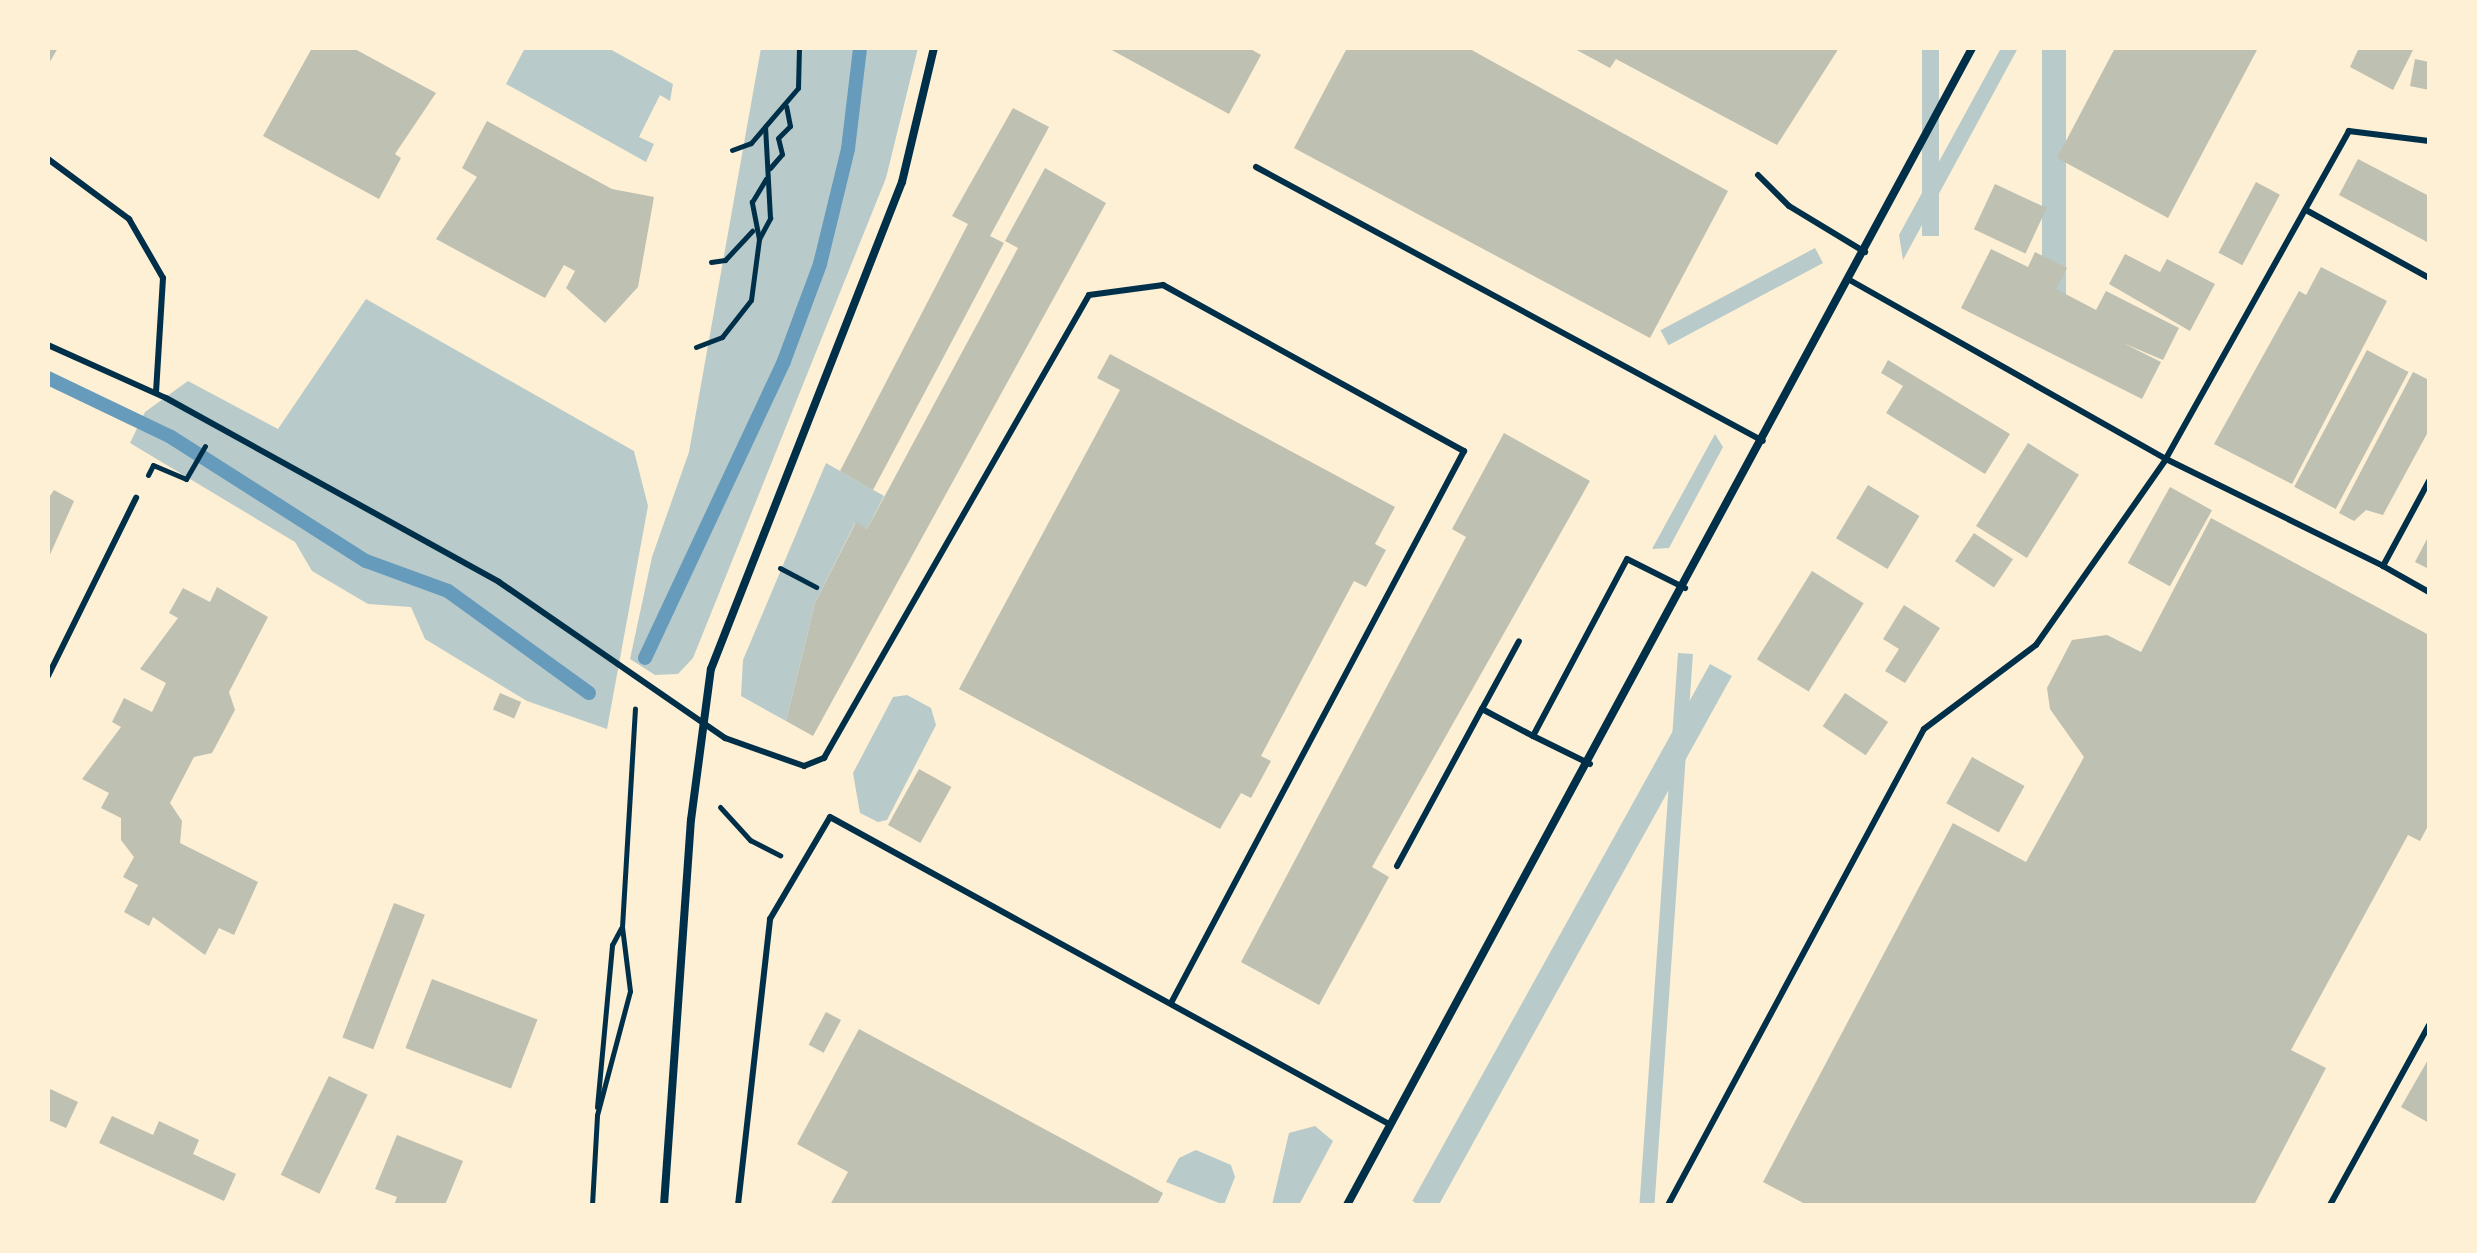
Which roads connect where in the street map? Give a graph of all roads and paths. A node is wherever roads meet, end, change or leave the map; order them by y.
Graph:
1 (799, 48) edge
2 (934, 48) edge
3 (1972, 48) edge
4 (786, 106) junction
5 (765, 127) junction
6 (2429, 141) edge
7 (732, 150) dead end
8 (48, 159) edge
9 (1256, 167) dead end
10 (770, 168) junction
11 (1758, 175) dead end
12 (768, 176) junction
13 (2306, 210) junction
14 (752, 231) junction
15 (759, 239) junction
16 (1865, 252) junction
17 (711, 262) dead end
18 (2429, 278) edge
19 (1849, 280) junction
20 (48, 345) edge
21 (696, 347) dead end
22 (156, 392) junction
23 (1763, 441) junction
24 (205, 445) dead end
25 (2166, 459) junction
26 (153, 465) dead end
27 (2429, 481) edge
28 (136, 498) dead end
29 (772, 564) dead end
30 (2383, 566) junction
31 (816, 587) dead end
32 (1685, 588) junction
33 (2429, 592) edge
34 (1519, 641) dead end
35 (621, 667) junction
36 (48, 676) edge
37 (1482, 709) junction
38 (702, 723) junction
39 (1533, 736) junction
40 (1590, 764) junction
41 (716, 802) dead end
42 (798, 864) junction
43 (1397, 866) dead end
44 (622, 927) junction
45 (1171, 1003) junction
46 (2429, 1025) edge
47 (597, 1115) junction
48 (1391, 1125) junction
49 (592, 1205) edge
50 (664, 1205) edge
51 (738, 1205) edge
52 (1347, 1205) edge
53 (1668, 1205) edge
54 (2330, 1205) edge

1 - 4 path
2 - 38 street
3 - 16 street
4 - 5 path
4 - 10 path
5 - 7 path
5 - 10 path
6 - 13 lane
8 - 22 lane
9 - 23 lane
10 - 12 path
11 - 16 lane
12 - 14 path
12 - 15 path
13 - 18 lane
13 - 25 lane
14 - 15 path
14 - 17 path
15 - 21 path
16 - 19 street
19 - 23 street
19 - 25 lane
20 - 22 lane
22 - 35 lane
23 - 32 street
24 - 26 path
25 - 30 lane
25 - 53 lane
27 - 30 lane
28 - 36 lane
29 - 31 path
30 - 33 lane
32 - 39 lane
32 - 40 street
34 - 37 lane
35 - 38 lane
35 - 44 path
37 - 39 lane
37 - 43 lane
38 - 45 lane
38 - 50 street
39 - 40 lane
40 - 48 street
41 - 42 path
42 - 45 lane
42 - 51 lane
44 - 47 path
44 - 47 path
45 - 48 lane
46 - 54 lane
47 - 49 path
48 - 52 street

